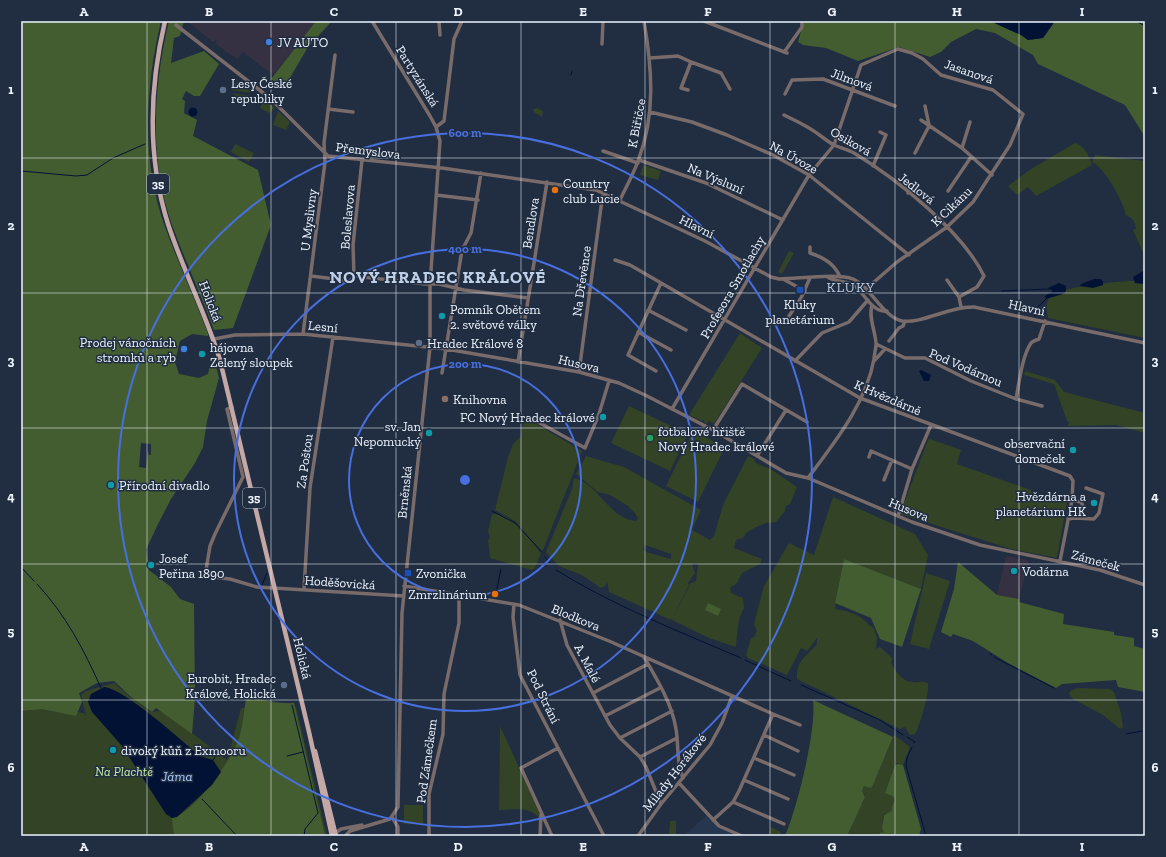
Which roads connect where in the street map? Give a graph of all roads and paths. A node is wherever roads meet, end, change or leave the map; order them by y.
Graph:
1 (165, 21) edge
2 (372, 21) edge
3 (439, 21) edge
4 (462, 21) edge
5 (603, 21) edge
6 (644, 21) edge
7 (704, 21) edge
8 (802, 21) edge
9 (176, 25) dead end
10 (440, 35) dead end
11 (602, 44) dead end
12 (335, 55) dead end
13 (650, 58) junction
14 (691, 62) junction
15 (730, 89) dead end
16 (688, 90) dead end
17 (852, 90) junction
18 (785, 94) dead end
19 (895, 106) dead end
20 (925, 106) dead end
21 (328, 109) junction
22 (353, 112) dead end
23 (650, 112) junction
24 (1023, 114) joint
25 (784, 115) dead end
26 (921, 120) dead end
27 (970, 122) dead end
28 (929, 126) junction
29 (436, 127) junction
30 (880, 132) dead end
31 (834, 145) junction
32 (962, 148) junction
33 (603, 151) dead end
34 (324, 152) junction
35 (915, 153) dead end
36 (971, 157) junction
37 (362, 160) junction
38 (638, 161) junction
39 (873, 166) junction
40 (438, 168) junction
41 (482, 173) junction
42 (809, 175) junction
43 (992, 175) junction
44 (547, 182) junction
45 (906, 184) dead end
46 (948, 191) dead end
47 (603, 192) junction
48 (908, 193) junction
49 (436, 195) junction
50 (478, 200) junction
51 (620, 200) junction
52 (783, 220) junction
53 (947, 227) junction
54 (810, 247) dead end
55 (909, 255) junction
56 (614, 260) dead end
57 (755, 268) junction
58 (311, 276) junction
59 (354, 276) junction
60 (828, 277) junction
61 (840, 277) junction
62 (810, 278) junction
63 (783, 279) junction
64 (947, 280) dead end
65 (661, 283) junction
66 (430, 285) junction
67 (456, 287) junction
68 (866, 289) junction
69 (805, 291) junction
70 (528, 298) junction
71 (958, 298) junction
72 (868, 300) junction
73 (872, 305) junction
74 (961, 307) junction
75 (648, 310) junction
76 (887, 311) junction
77 (790, 316) dead end
78 (724, 320) junction
79 (906, 321) junction
80 (1044, 321) junction
81 (686, 330) dead end
82 (638, 332) junction
83 (303, 334) junction
84 (333, 337) junction
85 (214, 339) junction
86 (889, 341) dead end
87 (1145, 343) edge
88 (876, 344) junction
89 (430, 347) junction
90 (885, 348) junction
91 (446, 349) junction
92 (671, 350) dead end
93 (795, 361) junction
94 (873, 361) junction
95 (518, 362) junction
96 (656, 371) dead end
97 (579, 372) junction
98 (442, 373) dead end
99 (609, 381) junction
100 (860, 398) junction
101 (1016, 399) junction
102 (1042, 406) dead end
103 (232, 407) junction
104 (672, 409) junction
105 (786, 410) junction
106 (529, 417) dead end
107 (807, 422) dead end
108 (931, 425) junction
109 (713, 430) junction
110 (757, 456) junction
111 (869, 457) dead end
112 (892, 460) junction
113 (912, 469) junction
114 (808, 478) junction
115 (884, 480) dead end
116 (1086, 488) dead end
117 (1072, 500) junction
118 (1071, 506) joint
119 (898, 516) junction
120 (1075, 518) junction
121 (1068, 519) junction
122 (1060, 561) junction
123 (1145, 585) edge
124 (404, 586) junction
125 (275, 589) junction
126 (304, 589) junction
127 (459, 595) junction
128 (404, 596) junction
129 (514, 604) junction
130 (560, 620) junction
131 (644, 657) junction
132 (648, 664) junction
133 (660, 688) junction
134 (593, 693) junction
135 (732, 696) junction
136 (672, 711) junction
137 (773, 714) junction
138 (605, 716) junction
139 (800, 725) dead end
140 (309, 732) junction
141 (764, 735) junction
142 (620, 738) junction
143 (677, 738) junction
144 (558, 748) junction
145 (798, 751) dead end
146 (640, 756) junction
147 (754, 758) junction
148 (794, 775) dead end
149 (682, 778) junction
150 (744, 780) junction
151 (679, 783) junction
152 (788, 799) dead end
153 (733, 802) junction
154 (661, 804) junction
155 (541, 813) junction
156 (392, 817) junction
157 (713, 820) junction
158 (333, 824) junction
159 (373, 824) junction
160 (784, 824) dead end
161 (341, 829) junction
162 (334, 835) edge
163 (345, 836) edge
164 (398, 836) edge
165 (429, 836) edge
166 (540, 836) edge
167 (552, 836) edge
168 (604, 836) edge
169 (638, 836) edge
170 (742, 836) edge

1 - 85 main road, Holická / 35
2 - 29 street, Partyzánská
3 - 10 street
4 - 29 street
5 - 11 street
6 - 13 street, K Biřičce
7 - 8 street
9 - 34 street, Přemyslova
12 - 21 street, U Myslivny
13 - 14 street
13 - 23 street, K Biřičce
14 - 15 street
14 - 16 street
17 - 18 street, Jilmová
17 - 19 street, Jilmová
17 - 24 street, Jasanová
17 - 31 street
20 - 28 street
21 - 22 street
21 - 34 street, U Myslivny
23 - 38 street, K Biřičce
23 - 42 street, Na Úvoze
24 - 43 street, K Cikánu
25 - 31 street, Osiková
26 - 28 street
27 - 32 street
28 - 32 street
28 - 35 street
29 - 40 street, Partyzánská
30 - 39 street, Osiková
31 - 39 street, Osiková
31 - 42 street, Profesora Smotlachy
32 - 36 street
33 - 38 street, Na Výsluní
34 - 37 street, Přemyslova
34 - 58 street, U Myslivny
36 - 43 street
36 - 46 street
37 - 40 street, Přemyslova
37 - 59 street, Boleslavova
38 - 51 street, K Biřičce
38 - 52 street, Na Výsluní
39 - 48 street, Jedlová
40 - 41 street, Přemyslova
40 - 49 street, Brněnská
41 - 44 street, Přemyslova
41 - 50 street
42 - 52 street, Profesora Smotlachy
42 - 55 street, Na Úvoze
43 - 53 street, K Cikánu
44 - 47 street, Hlavní
44 - 70 street, Bendlova
45 - 48 street
47 - 51 street, Hlavní
47 - 97 street, Na Dřevěnce
48 - 53 street, Jedlová
49 - 50 street
49 - 66 street, Brněnská
50 - 67 street
51 - 57 street, Hlavní
52 - 57 street, Profesora Smotlachy
53 - 55 street, K Cikánu
53 - 71 street, Jedlová
54 - 61 street
55 - 68 street, K Cikánu
56 - 65 street, K Hvězdárně
57 - 63 street, Hlavní
57 - 78 street, Profesora Smotlachy
58 - 59 street
58 - 83 street, U Myslivny
59 - 66 street
60 - 61 street, Hlavní
60 - 62 street, Hlavní
60 - 72 street, Hlavní
61 - 68 street, Hlavní
62 - 63 street, Hlavní
62 - 69 street
63 - 69 street, Hlavní
64 - 71 street
65 - 75 street
65 - 78 street, K Hvězdárně
66 - 67 street
66 - 89 street, Brněnská
67 - 70 street
67 - 91 street
68 - 76 street, Hlavní
69 - 77 street
70 - 95 street, Bendlova
71 - 74 street
72 - 73 street, Hlavní
72 - 93 street
73 - 76 street, Hlavní
73 - 88 street
74 - 79 street, Hlavní
74 - 80 street, Hlavní
75 - 81 street
75 - 82 street
76 - 79 street, Hlavní
78 - 93 street, K Hvězdárně
78 - 104 street, Profesora Smotlachy
79 - 86 street
80 - 87 street, Hlavní
80 - 101 street, Pod Vodárnou
82 - 92 street
82 - 96 street
83 - 84 street, Lesní
83 - 85 street, Lesní
84 - 89 street, Lesní
84 - 126 street, Za Poštou
85 - 103 main road, Holická / 35
88 - 90 street, Pod Vodárnou
88 - 94 street
89 - 91 street, Husova
89 - 124 street, Brněnská
90 - 94 street
90 - 101 street, Pod Vodárnou
91 - 95 street, Husova
91 - 98 street
93 - 100 street, K Hvězdárně
94 - 100 street
95 - 97 street, Husova
97 - 99 street, Husova
99 - 104 street, Husova
99 - 106 street
100 - 108 street, K Hvězdárně
100 - 114 street
101 - 102 street, Pod Vodárnou
103 - 125 main road, Holická / 35
103 - 125 street
104 - 109 street, Husova
105 - 107 street
105 - 109 street
105 - 110 street
108 - 113 street
108 - 117 street, K Hvězdárně
109 - 110 street, Husova
110 - 114 street, Husova
111 - 112 street
112 - 113 street
112 - 115 street
113 - 119 street
114 - 119 street, Husova
116 - 120 street
117 - 118 street, K Hvězdárně
117 - 120 street
118 - 121 street, Zámeček
119 - 122 street, Husova
120 - 121 street
121 - 122 street, Zámeček
122 - 123 street, Zámeček
124 - 127 street, Blodkova
124 - 128 street, Brněnská
125 - 126 street, Hoděšovická
125 - 140 main road, Holická / 35
126 - 128 street, Hoděšovická
127 - 129 street, Blodkova
127 - 165 street, Pod Zámečkem
128 - 156 street, Brněnská
129 - 130 street, Blodkova
129 - 144 street, Pod Strání
130 - 131 street, Blodkova
130 - 134 street, A. Malé
131 - 132 street
131 - 135 street, Blodkova
132 - 133 street
132 - 134 street, A. Malé
133 - 136 street
133 - 138 street
134 - 138 street, A. Malé
135 - 137 street, Blodkova
135 - 149 street, Milady Horákové
136 - 142 street
136 - 143 street
137 - 139 street, Blodkova
137 - 141 street
138 - 142 street, A. Malé
140 - 158 main road, Holická / 35
140 - 162 main road, Holická / 35
141 - 145 street
141 - 147 street
142 - 146 street, A. Malé
143 - 146 street
143 - 149 street
144 - 155 street
144 - 168 street, Pod Strání
146 - 154 street, A. Malé
147 - 148 street
147 - 150 street
149 - 151 street, Milady Horákové
150 - 152 street
150 - 153 street
151 - 154 street, Milady Horákové
151 - 157 street
153 - 157 street
153 - 160 street
154 - 169 street, Milady Horákové
155 - 166 street
155 - 167 street
156 - 159 street
156 - 164 street
157 - 170 street
158 - 161 street
158 - 162 main road, Holická / 35
159 - 161 street
159 - 163 street
161 - 162 street

